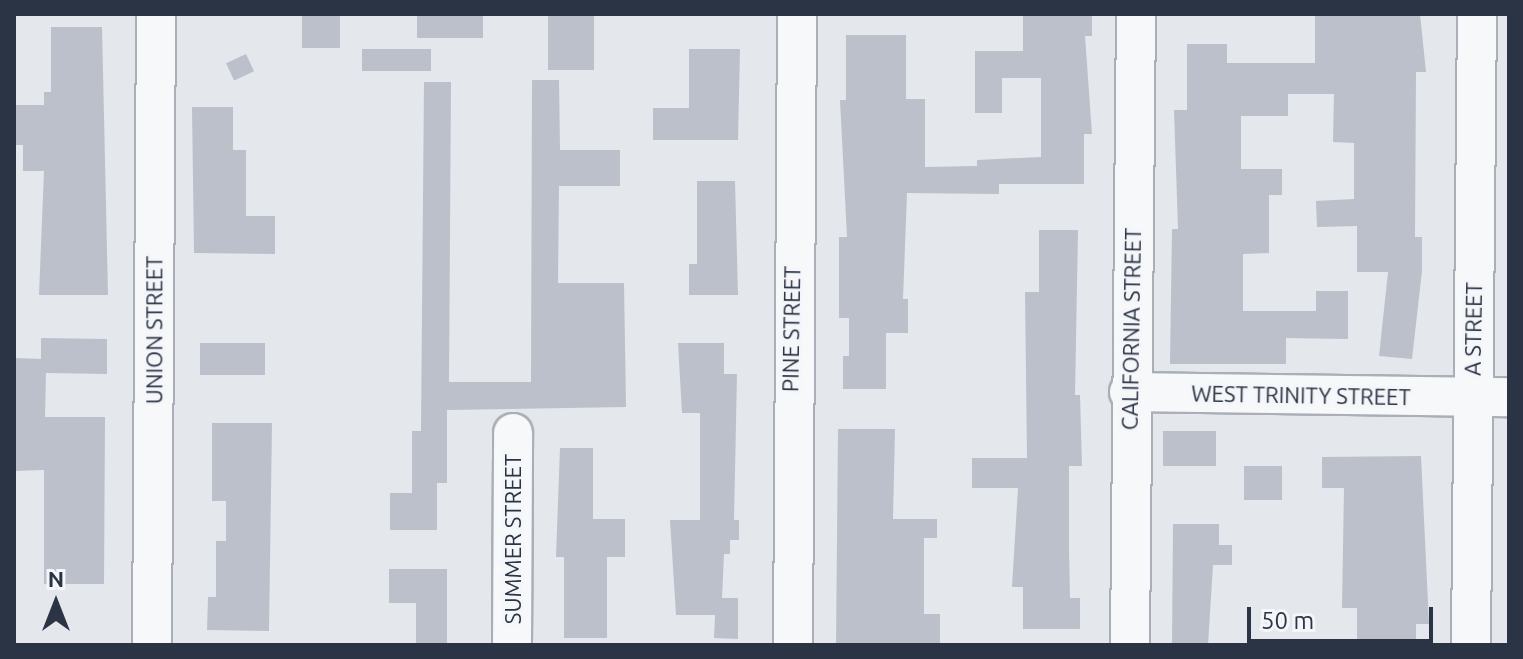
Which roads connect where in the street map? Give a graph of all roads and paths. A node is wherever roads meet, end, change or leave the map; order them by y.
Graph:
1 (156, 14) edge
2 (797, 14) edge
3 (1136, 14) edge
4 (1477, 14) edge
5 (1129, 392) junction
6 (1491, 397) edge
7 (513, 433) dead end
8 (152, 645) edge
9 (512, 645) edge
10 (793, 645) edge
11 (1130, 645) edge
12 (1471, 645) edge

1 - 8 street, UNION STREET
2 - 10 street, PINE STREET
3 - 5 street, CALIFORNIA STREET
4 - 6 street, A STREET
5 - 6 street, WEST TRINITY STREET
5 - 11 street, CALIFORNIA STREET
6 - 12 street, A STREET
7 - 9 street, SUMMER STREET

